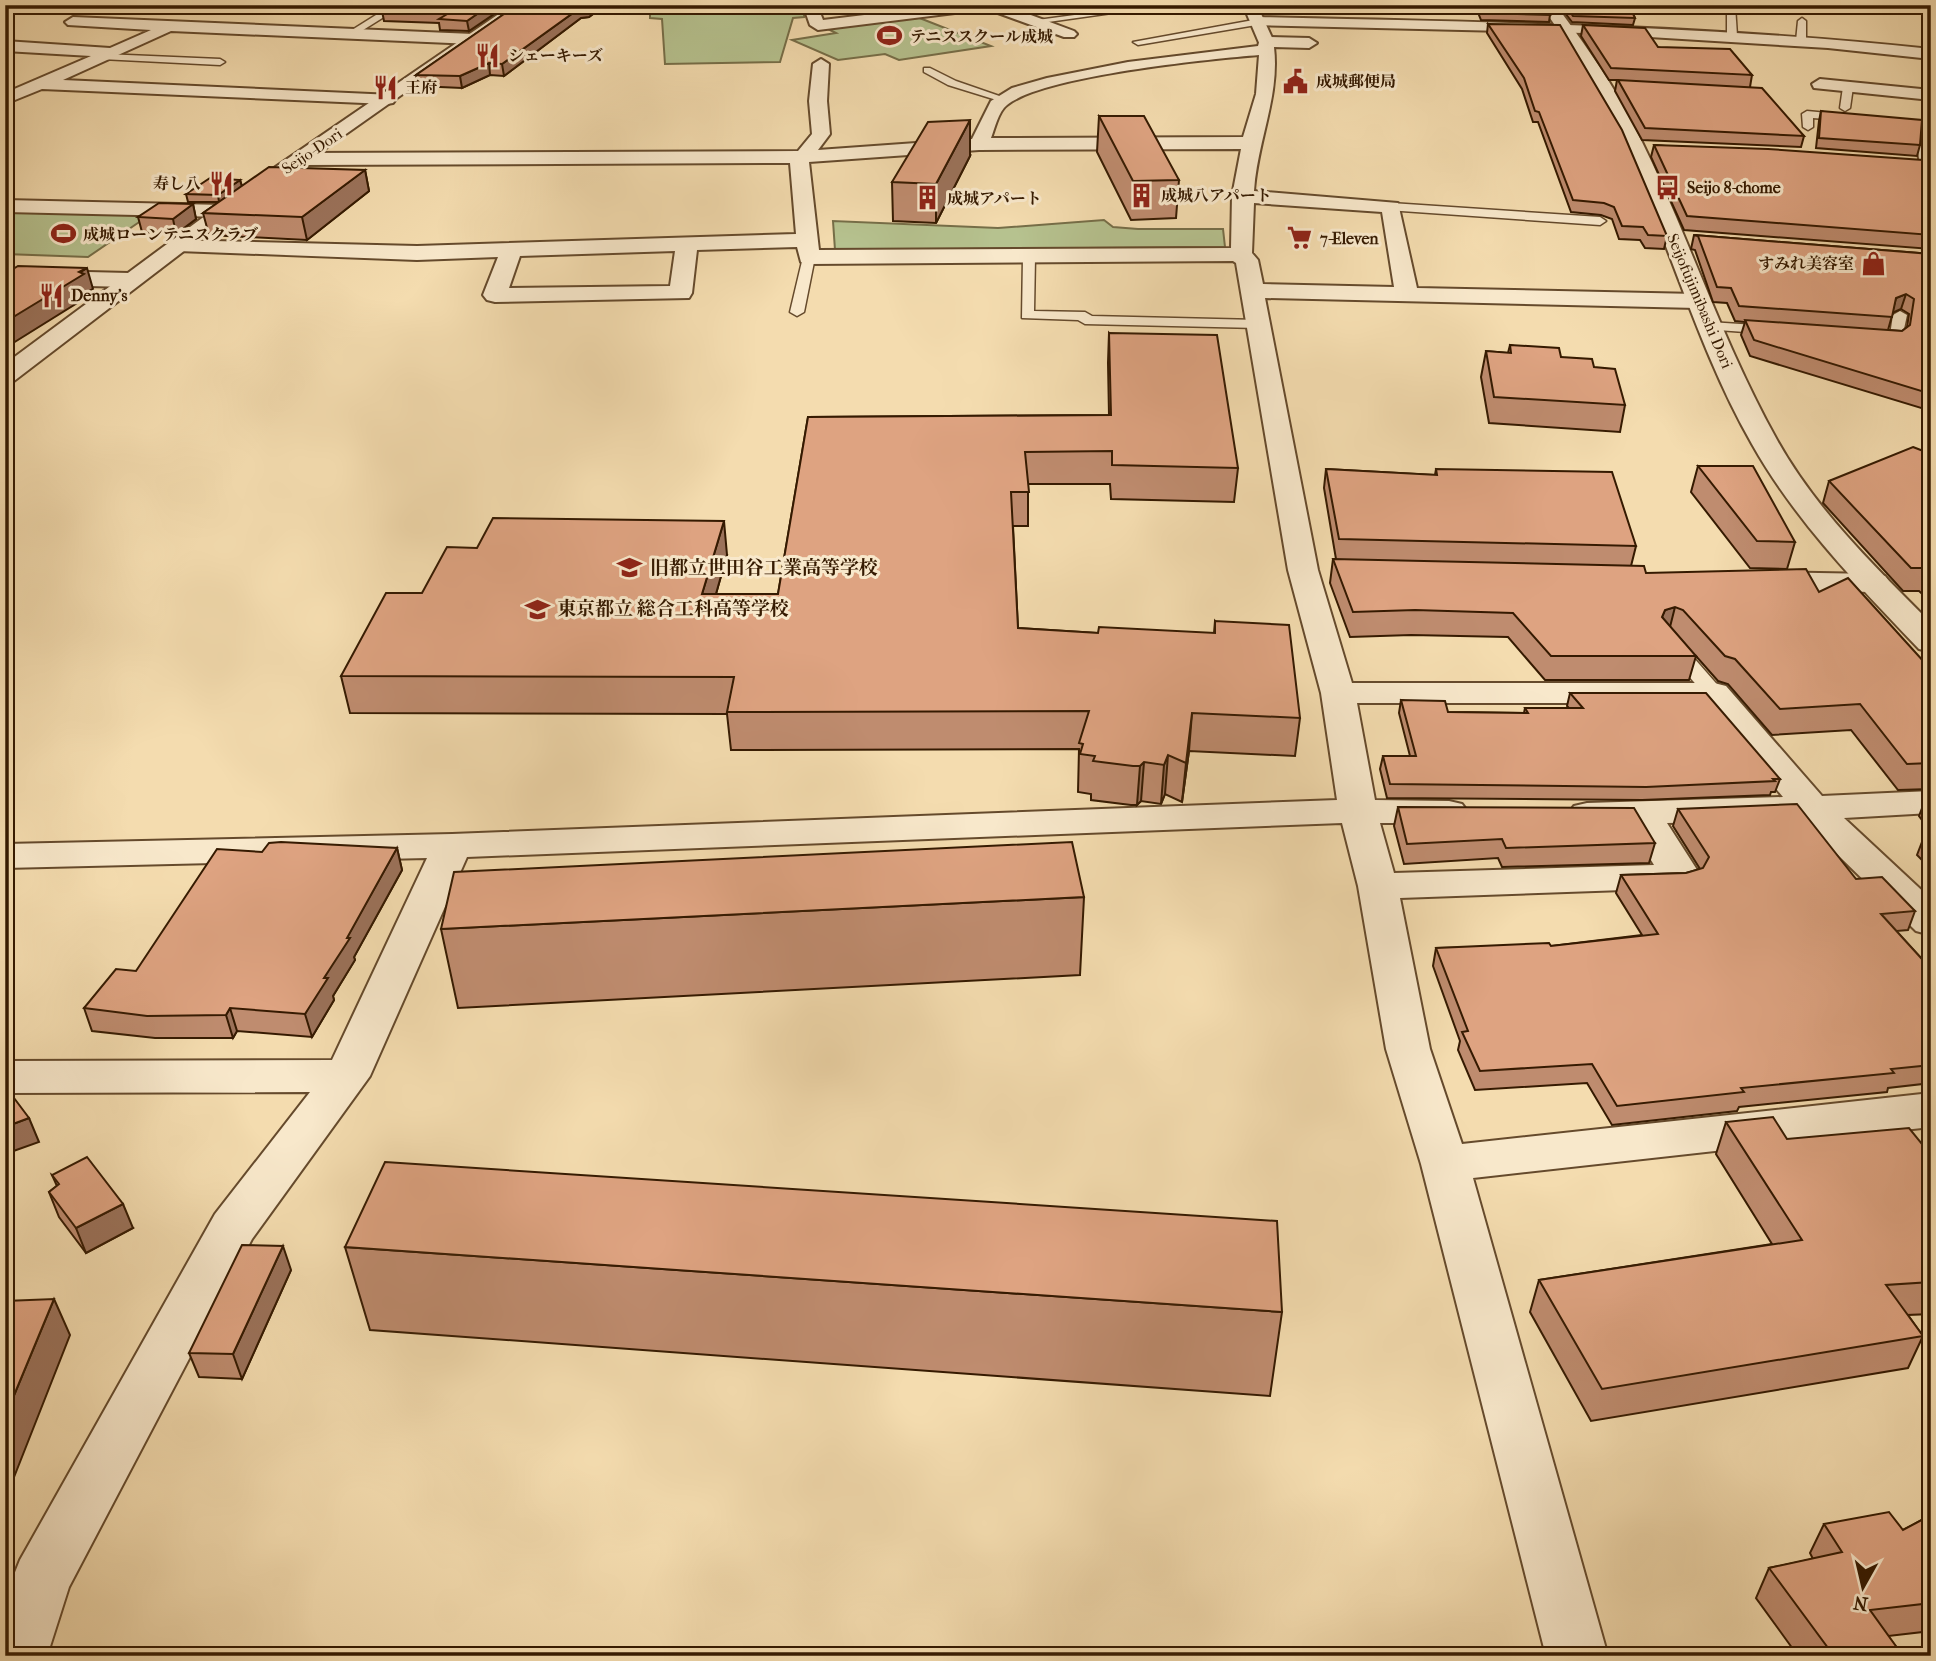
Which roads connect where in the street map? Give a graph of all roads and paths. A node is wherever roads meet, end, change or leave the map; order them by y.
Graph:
1 (399, 5) edge
2 (441, 5) edge
3 (810, 5) edge
4 (988, 5) edge
5 (1118, 5) edge
6 (1250, 5) edge
7 (1548, 5) edge
8 (1731, 5) edge
9 (520, 6) edge
10 (231, 14) dead end
11 (1034, 21) junction
12 (1802, 21) dead end
13 (73, 22) dead end
14 (1259, 22) junction
15 (172, 27) junction
16 (1565, 28) junction
17 (197, 29) junction
18 (318, 34) junction
19 (1069, 34) dead end
20 (349, 35) junction
21 (396, 36) junction
22 (1732, 36) junction
23 (474, 39) junction
24 (1801, 41) junction
25 (1138, 42) dead end
26 (1320, 43) dead end
27 (5, 46) edge
28 (1267, 46) junction
29 (1553, 46) edge
30 (1579, 47) junction
31 (290, 50) dead end
32 (373, 51) dead end
33 (109, 54) junction
34 (1931, 54) edge
35 (220, 62) dead end
36 (821, 64) dead end
37 (928, 70) dead end
38 (5, 79) edge
39 (44, 83) junction
40 (1820, 85) dead end
41 (1848, 87) junction
42 (1931, 95) edge
43 (5, 99) edge
44 (387, 99) junction
45 (1003, 99) junction
46 (1845, 108) dead end
47 (1861, 119) edge
48 (1925, 124) edge
49 (1808, 127) dead end
50 (979, 144) junction
51 (1251, 144) junction
52 (1634, 148) junction
53 (1660, 149) edge
54 (804, 157) junction
55 (300, 159) junction
56 (1926, 161) edge
57 (1242, 196) junction
58 (5, 206) edge
59 (1391, 207) junction
60 (224, 211) junction
61 (1600, 222) edge
62 (1672, 238) junction
63 (1700, 240) edge
64 (687, 244) junction
65 (178, 245) junction
66 (807, 248) junction
67 (511, 251) junction
68 (1238, 254) junction
69 (1029, 257) junction
70 (5, 277) edge
71 (129, 280) junction
72 (1407, 296) junction
73 (1697, 301) junction
74 (1256, 308) junction
75 (797, 312) dead end
76 (1900, 315) edge
77 (1709, 326) junction
78 (1789, 332) edge
79 (1856, 337) edge
80 (10, 367) edge
81 (1736, 580) edge
82 (1874, 583) junction
83 (1668, 640) edge
84 (1931, 642) edge
85 (1338, 693) junction
86 (1714, 693) junction
87 (1931, 802) edge
88 (1812, 808) junction
89 (1358, 811) junction
90 (1480, 812) edge
91 (1547, 813) edge
92 (1642, 814) junction
93 (452, 846) junction
94 (5, 856) edge
95 (1378, 886) junction
96 (1931, 922) edge
97 (347, 1076) junction
98 (5, 1077) edge
99 (1931, 1110) edge
100 (1445, 1164) junction
101 (16, 1656) edge
102 (1577, 1656) edge

1 - 20 lane
2 - 9 lane
3 - 4 street
4 - 11 street
5 - 11 lane
6 - 14 street
7 - 16 street, Seijofujimibashi Dori
8 - 22 lane
9 - 23 street, Seijo-Dori
10 - 17 street
11 - 19 street
12 - 24 lane
13 - 15 street
14 - 16 street
14 - 25 lane
14 - 28 street
15 - 17 street
15 - 33 street
16 - 22 street
16 - 30 street, Seijofujimibashi Dori
17 - 18 street
18 - 20 street
18 - 31 street
20 - 21 street
21 - 23 street
21 - 32 street
22 - 24 street
23 - 44 street, Seijo-Dori
24 - 34 street
26 - 28 street
27 - 33 street
28 - 45 street
28 - 51 street
29 - 30 street
30 - 52 street, Seijofujimibashi Dori
33 - 35 lane
33 - 39 street
36 - 54 street
37 - 45 lane
38 - 39 street
39 - 43 street
39 - 44 street
40 - 41 street
41 - 42 street
41 - 46 lane
44 - 55 street, Seijo-Dori
45 - 50 street
47 - 49 lane
48 - 56 street
50 - 51 street
50 - 54 street
51 - 57 street
52 - 53 street
52 - 62 street, Seijofujimibashi Dori
54 - 55 street
54 - 66 street
55 - 60 street, Seijo-Dori
57 - 59 street
57 - 68 street
58 - 60 street
59 - 61 lane
59 - 72 street
60 - 65 street, Seijo-Dori
62 - 63 street
62 - 73 street, Seijofujimibashi Dori
64 - 66 street
64 - 67 street
64 - 67 street
65 - 67 street
65 - 71 street, Seijo-Dori
66 - 69 street
66 - 75 lane
68 - 69 street
68 - 74 street
69 - 74 lane
70 - 71 street
71 - 80 street, Seijo-Dori
72 - 73 street
72 - 74 street
73 - 77 street, Seijofujimibashi Dori
74 - 85 street
76 - 79 lane
77 - 78 lane
77 - 82 street, Seijofujimibashi Dori
81 - 82 street
82 - 84 street, Seijofujimibashi Dori
83 - 86 lane
85 - 86 street
85 - 89 street
86 - 88 street
87 - 88 street
88 - 92 street
88 - 96 street
89 - 90 street
89 - 93 street
89 - 95 street
91 - 92 street
92 - 95 street
93 - 94 street
93 - 97 street
95 - 100 street
97 - 98 street
97 - 101 street
99 - 100 street
100 - 102 street

